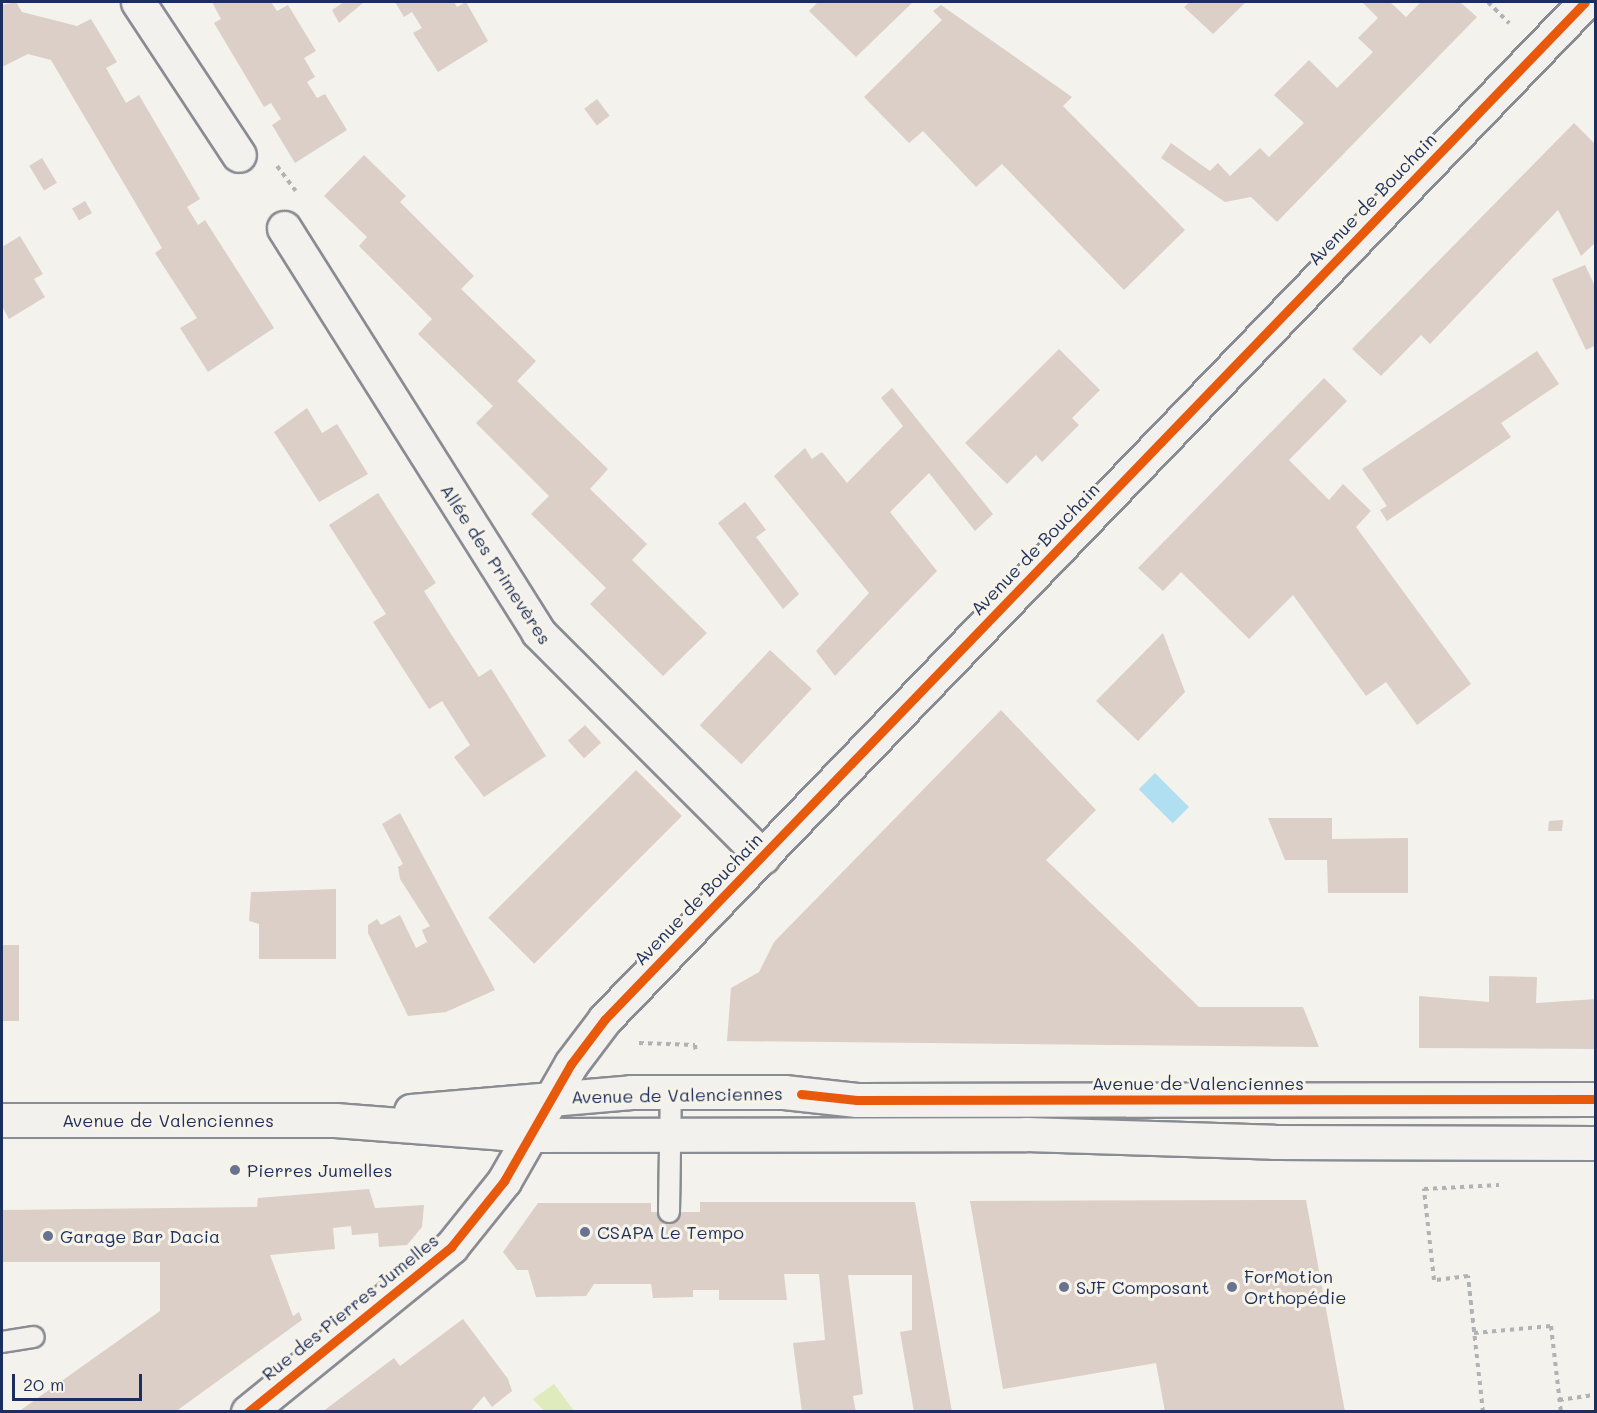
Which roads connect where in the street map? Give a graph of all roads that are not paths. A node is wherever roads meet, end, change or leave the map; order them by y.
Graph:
1 (138, 2) edge
2 (1585, 2) edge
3 (239, 155) road end
4 (284, 228) road end
5 (763, 857) junction
6 (671, 1091) junction
7 (551, 1097) junction
8 (1596, 1099) edge
9 (1596, 1117) edge
10 (2, 1120) edge
11 (335, 1120) junction
12 (668, 1134) junction
13 (529, 1135) junction
14 (1596, 1143) edge
15 (1532, 1144) junction
16 (669, 1212) dead end
17 (34, 1337) dead end
18 (2, 1342) edge
19 (248, 1412) edge

1 - 3 main road
2 - 5 main road, Avenue de Bouchain
4 - 5 main road, Allée des Primevères
5 - 7 main road, Avenue de Bouchain
6 - 7 main road, Avenue de Valenciennes
6 - 8 main road, Avenue de Valenciennes
6 - 12 lane
7 - 11 main road, Avenue de Valenciennes
7 - 13 main road, Avenue de Bouchain
9 - 15 main road
10 - 11 main road, Avenue de Valenciennes
11 - 13 main road, Avenue de Valenciennes
12 - 13 main road, Avenue de Valenciennes
12 - 15 main road, Avenue de Valenciennes
12 - 16 lane
13 - 19 main road, Rue des Pierres Jumelles
14 - 15 main road, Avenue de Valenciennes
17 - 18 lane

